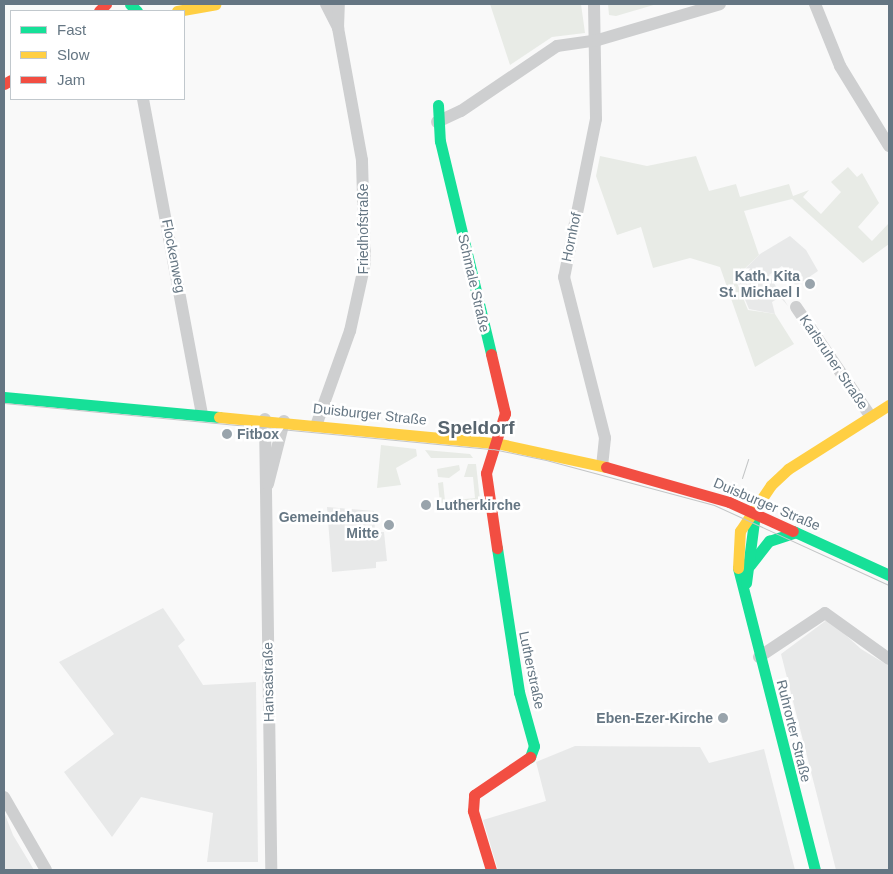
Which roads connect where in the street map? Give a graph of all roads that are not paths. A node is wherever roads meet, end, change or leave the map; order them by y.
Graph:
1 (215, 4) edge
2 (326, 4) edge
3 (339, 4) edge
4 (594, 4) edge
5 (720, 4) edge
6 (816, 4) edge
7 (182, 10) edge
8 (338, 28) junction
9 (598, 40) junction
10 (142, 100) edge
11 (438, 106) dead end
12 (437, 122) junction
13 (889, 146) edge
14 (796, 307) dead end
15 (4, 397) edge
16 (889, 405) edge
17 (202, 414) junction
18 (871, 418) junction
19 (265, 420) junction
20 (284, 421) junction
21 (317, 423) junction
22 (496, 443) junction
23 (602, 466) junction
24 (265, 493) junction
25 (755, 514) junction
26 (796, 532) junction
27 (747, 570) junction
28 (889, 576) edge
29 (744, 598) junction
30 (758, 657) junction
31 (889, 658) edge
32 (4, 797) edge
33 (46, 870) edge
34 (271, 870) edge
35 (491, 870) edge
36 (816, 870) edge

1 - 7 street
2 - 8 street, Friedhofstraße
3 - 8 street, Friedhofstraße
4 - 9 street, Hornhof
5 - 9 street
6 - 13 street
8 - 21 street, Friedhofstraße
9 - 12 street
9 - 23 street, Hornhof
10 - 17 street, Flockenweg
11 - 12 street, Schmale Straße
12 - 22 street, Schmale Straße
14 - 18 street, Karlsruher Straße
15 - 17 street, Duisburger Straße
16 - 18 street, Karlsruher Straße
17 - 19 street, Duisburger Straße
18 - 25 street, Karlsruher Straße
19 - 20 street, Duisburger Straße
19 - 24 street, Hansastraße
20 - 21 street, Duisburger Straße
20 - 24 street, Hansastraße
21 - 22 street, Duisburger Straße
22 - 23 street, Duisburger Straße
22 - 35 street, Lutherstraße
23 - 25 street, Duisburger Straße
24 - 34 street, Hansastraße
25 - 26 street, Duisburger Straße
25 - 27 street, Ruhrorter Straße
25 - 29 street, Ruhrorter Straße
26 - 27 street
26 - 28 street, Duisburger Straße
27 - 29 street, Ruhrorter Straße
29 - 30 street, Ruhrorter Straße
30 - 31 street
30 - 36 street, Ruhrorter Straße
32 - 33 street

